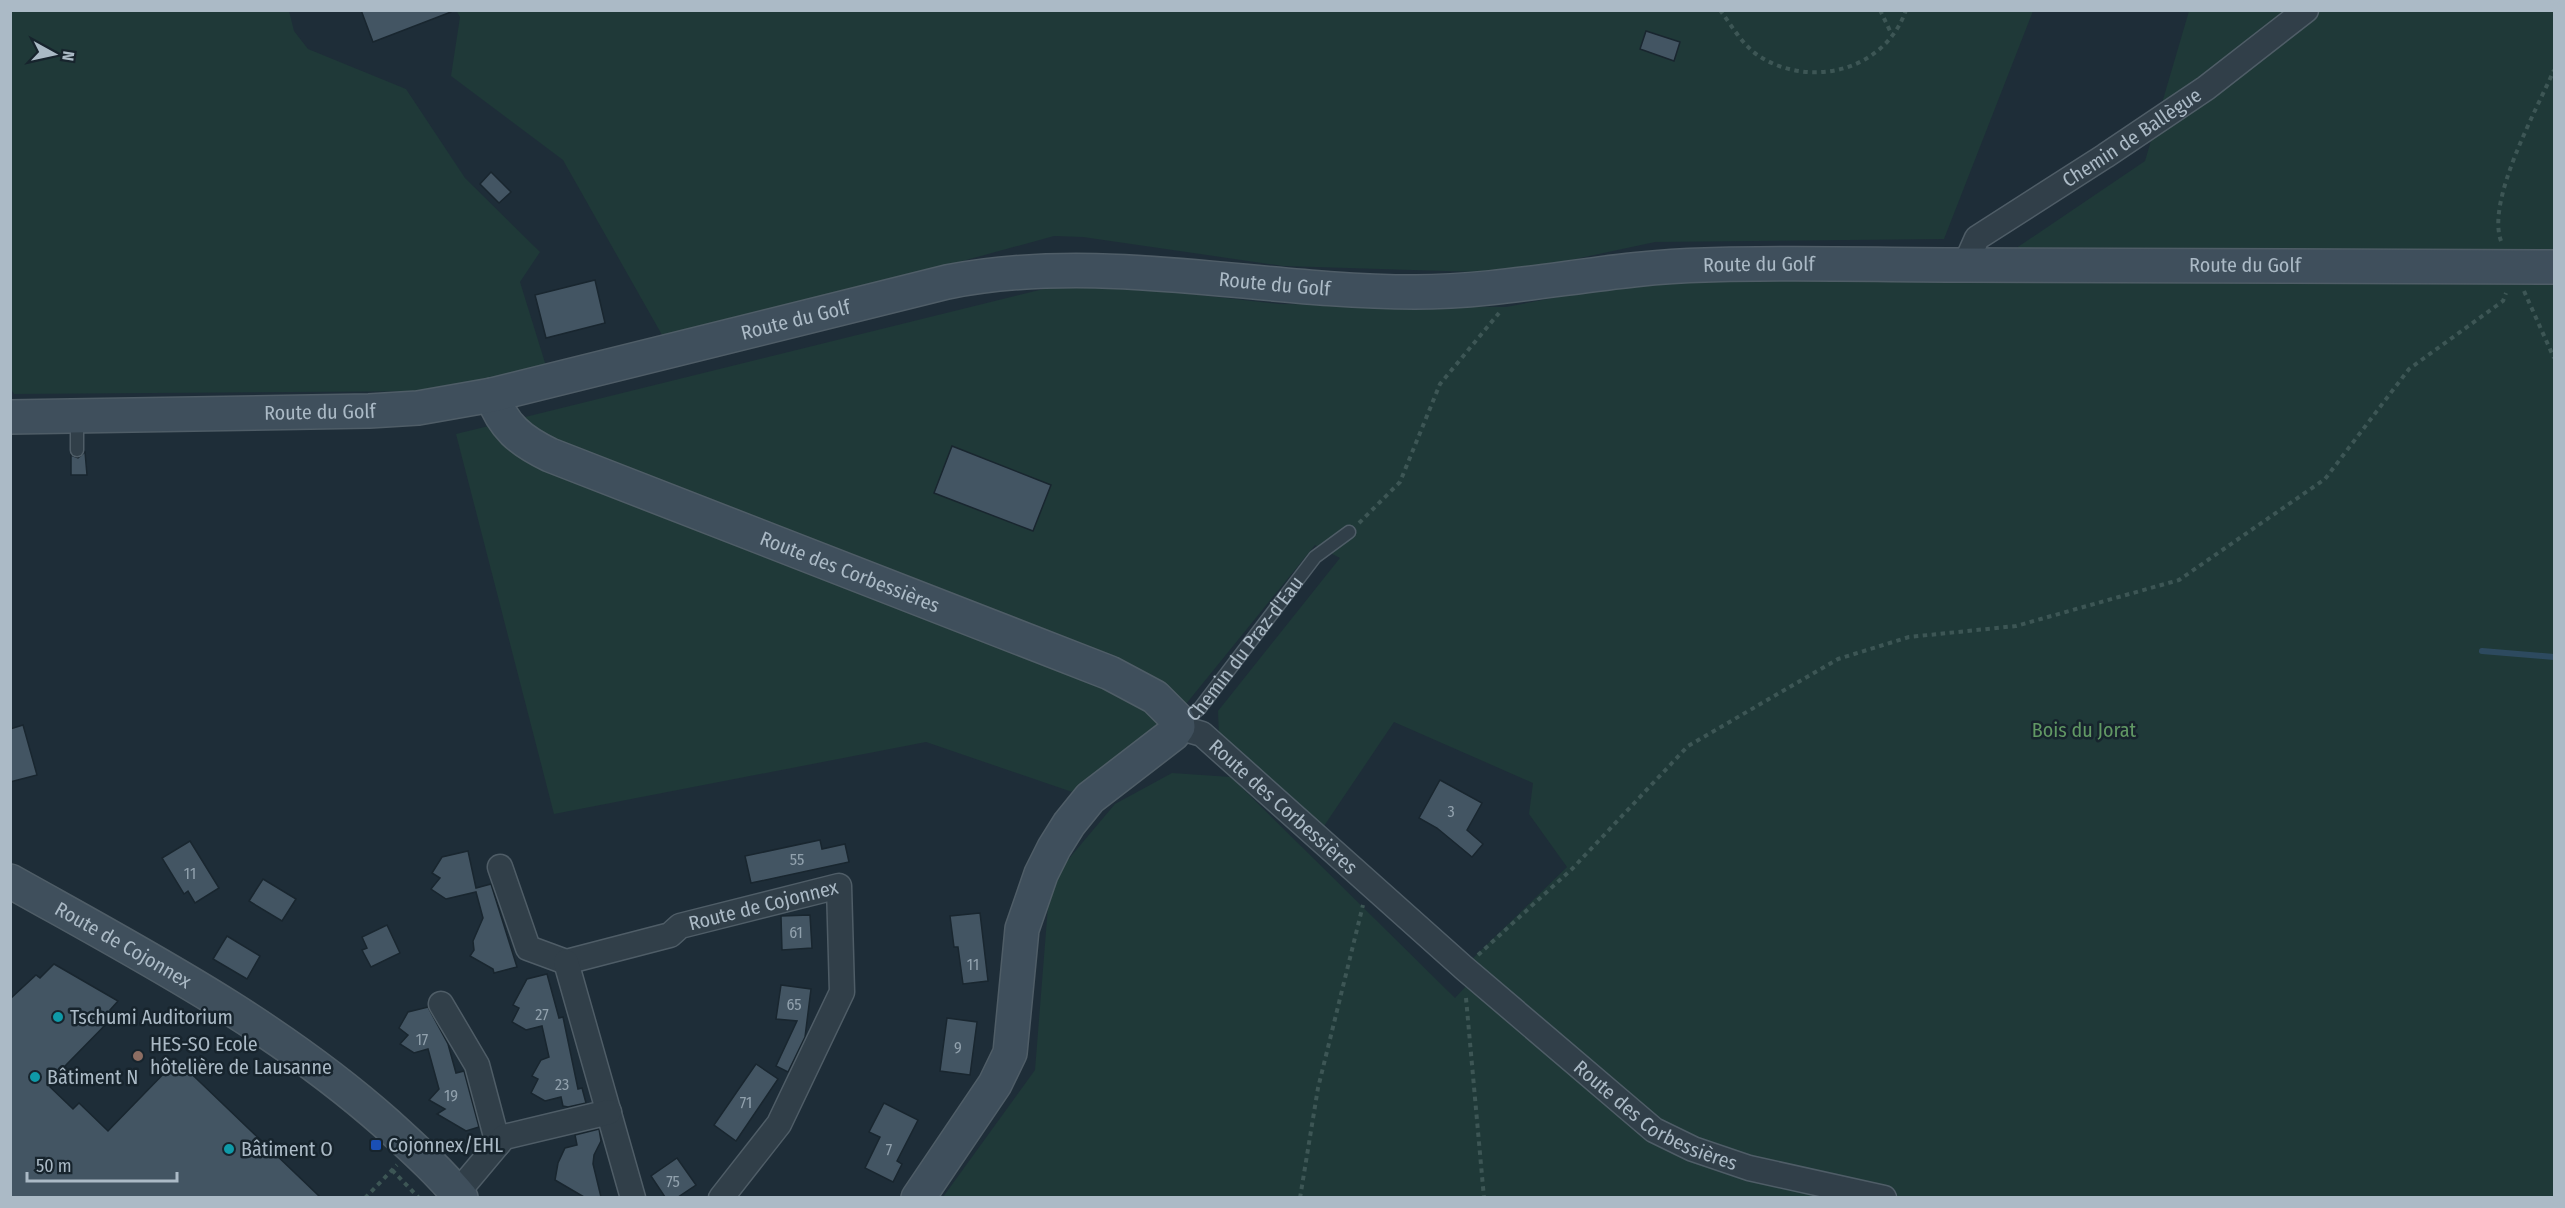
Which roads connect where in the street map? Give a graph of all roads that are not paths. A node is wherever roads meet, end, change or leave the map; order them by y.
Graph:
1 (2306, 10) edge
2 (1965, 265) junction
3 (2554, 267) edge
4 (492, 395) junction
5 (77, 416) junction
6 (10, 417) edge
7 (77, 450) dead end
8 (1349, 532) road end
9 (1178, 727) junction
10 (500, 867) dead end
11 (10, 880) edge
12 (566, 962) junction
13 (441, 1004) dead end
14 (609, 1112) junction
15 (498, 1144) junction
16 (459, 1195) edge
17 (633, 1197) edge
18 (722, 1197) edge
19 (918, 1197) edge
20 (1884, 1197) edge

1 - 2 street, Chemin de Ballègue
2 - 3 main road, Route du Golf
2 - 4 main road, Route du Golf
4 - 5 main road, Route du Golf
4 - 9 main road, Route des Corbessières
5 - 6 main road, Route du Golf
5 - 7 lane
8 - 9 lane, Chemin du Praz-d'Eau
9 - 19 main road, Chemin du Praz-d'Eau
9 - 20 street, Route des Corbessières
10 - 12 street
11 - 16 main road, Route de Cojonnex
12 - 14 street
12 - 18 street, Route de Cojonnex
13 - 15 street
14 - 15 street, Route de Cojonnex
14 - 17 street
15 - 16 street, Route de Cojonnex

